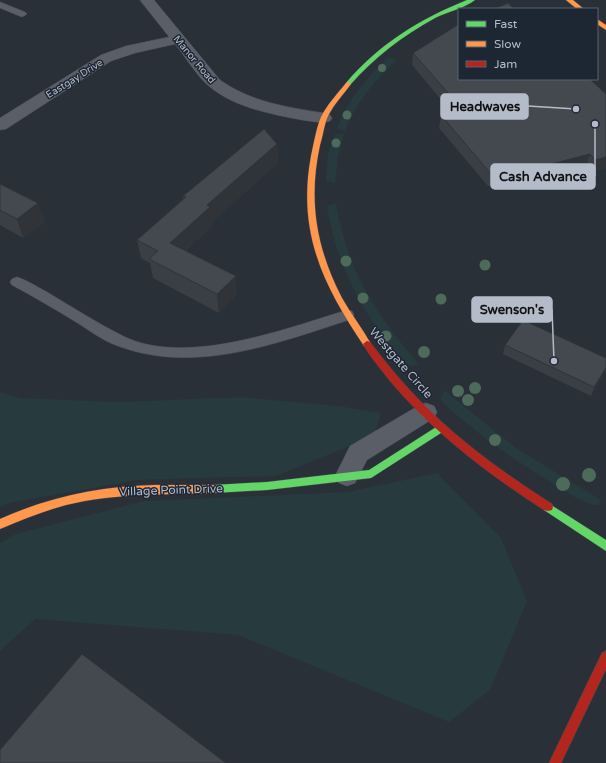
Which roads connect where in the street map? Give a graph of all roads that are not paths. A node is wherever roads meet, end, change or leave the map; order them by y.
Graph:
1 (146, 0) edge
2 (472, 0) edge
3 (569, 0) edge
4 (0, 5) edge
5 (580, 8) edge
6 (22, 14) dead end
7 (598, 22) edge
8 (606, 28) edge
9 (178, 39) junction
10 (324, 118) junction
11 (0, 125) edge
12 (17, 282) dead end
13 (347, 315) junction
14 (426, 412) junction
15 (441, 428) junction
16 (347, 476) junction
17 (0, 524) edge
18 (606, 546) edge
19 (606, 657) edge
20 (555, 763) edge

1 - 9 street, Manor Road
2 - 10 street, Westgate Circle
3 - 5 street
4 - 6 lane
7 - 8 street
9 - 10 street, Manor Road
9 - 11 street, Eastgay Drive
10 - 13 street, Westgate Circle
12 - 13 lane
13 - 14 street, Westgate Circle
14 - 15 street, Westgate Circle
14 - 16 street
15 - 16 street, Village Point Drive
15 - 18 street, Westgate Circle
16 - 17 street, Village Point Drive
19 - 20 street

